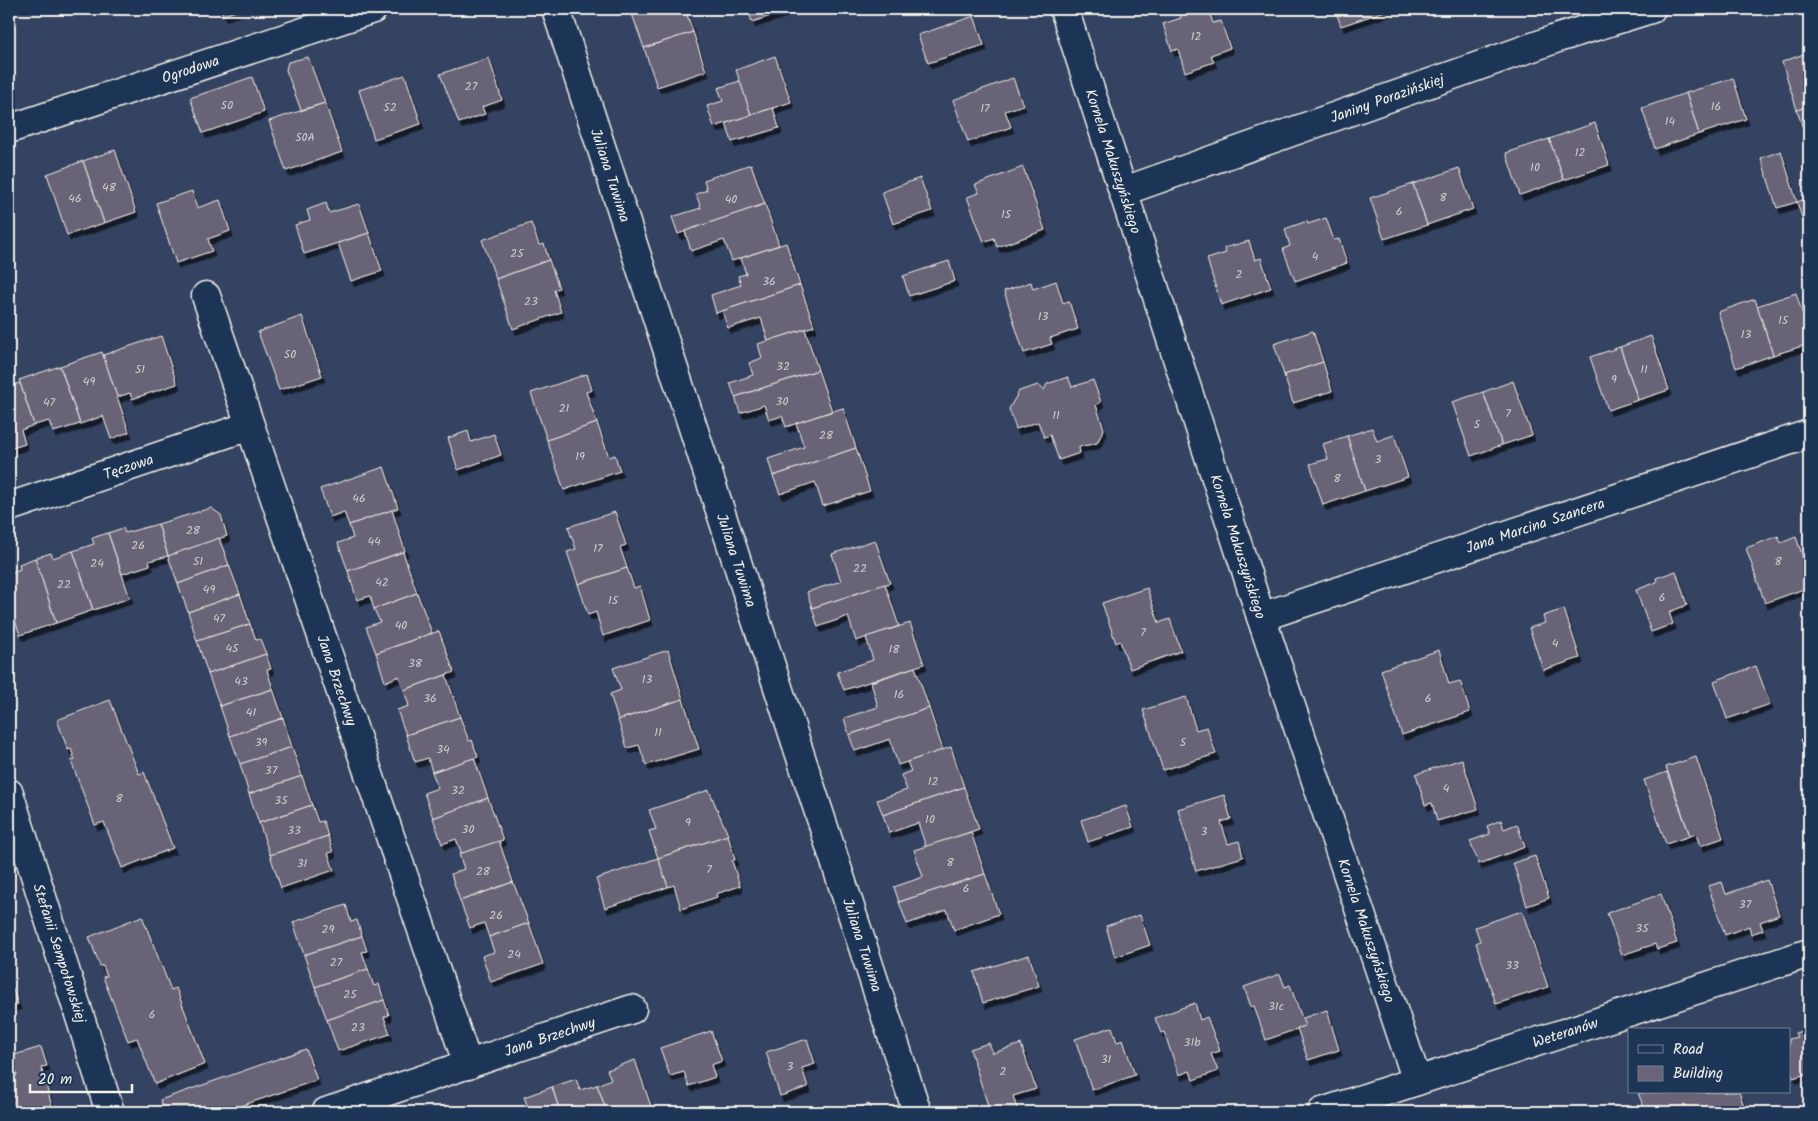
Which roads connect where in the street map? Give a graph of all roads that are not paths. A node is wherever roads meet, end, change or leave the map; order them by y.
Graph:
1 (373, 9) edge
2 (556, 9) edge
3 (1064, 9) edge
4 (1651, 9) edge
5 (9, 129) edge
6 (1124, 191) junction
7 (206, 296) dead end
8 (249, 426) junction
9 (1809, 434) edge
10 (9, 507) edge
11 (1261, 617) junction
12 (9, 793) edge
13 (1809, 953) edge
14 (632, 1009) dead end
15 (468, 1065) junction
16 (1418, 1082) junction
17 (110, 1112) edge
18 (326, 1112) edge
19 (917, 1112) edge
20 (1322, 1112) edge

1 - 5 street, Ogrodowa
2 - 19 street, Juliana Tuwima
3 - 6 street, Kornela Makuszyńskiego
4 - 6 street, Janiny Porazińskiej
6 - 11 street, Kornela Makuszyńskiego
7 - 8 street, Jana Brzechwy
8 - 10 street, Tęczowa
8 - 15 street, Jana Brzechwy
9 - 11 street, Jana Marcina Szancera
11 - 16 street, Kornela Makuszyńskiego
12 - 17 street, Stefanii Sempołowskiej
13 - 16 street, Weteranów
14 - 15 street, Jana Brzechwy
15 - 18 street, Jana Brzechwy
16 - 20 street, Weteranów

